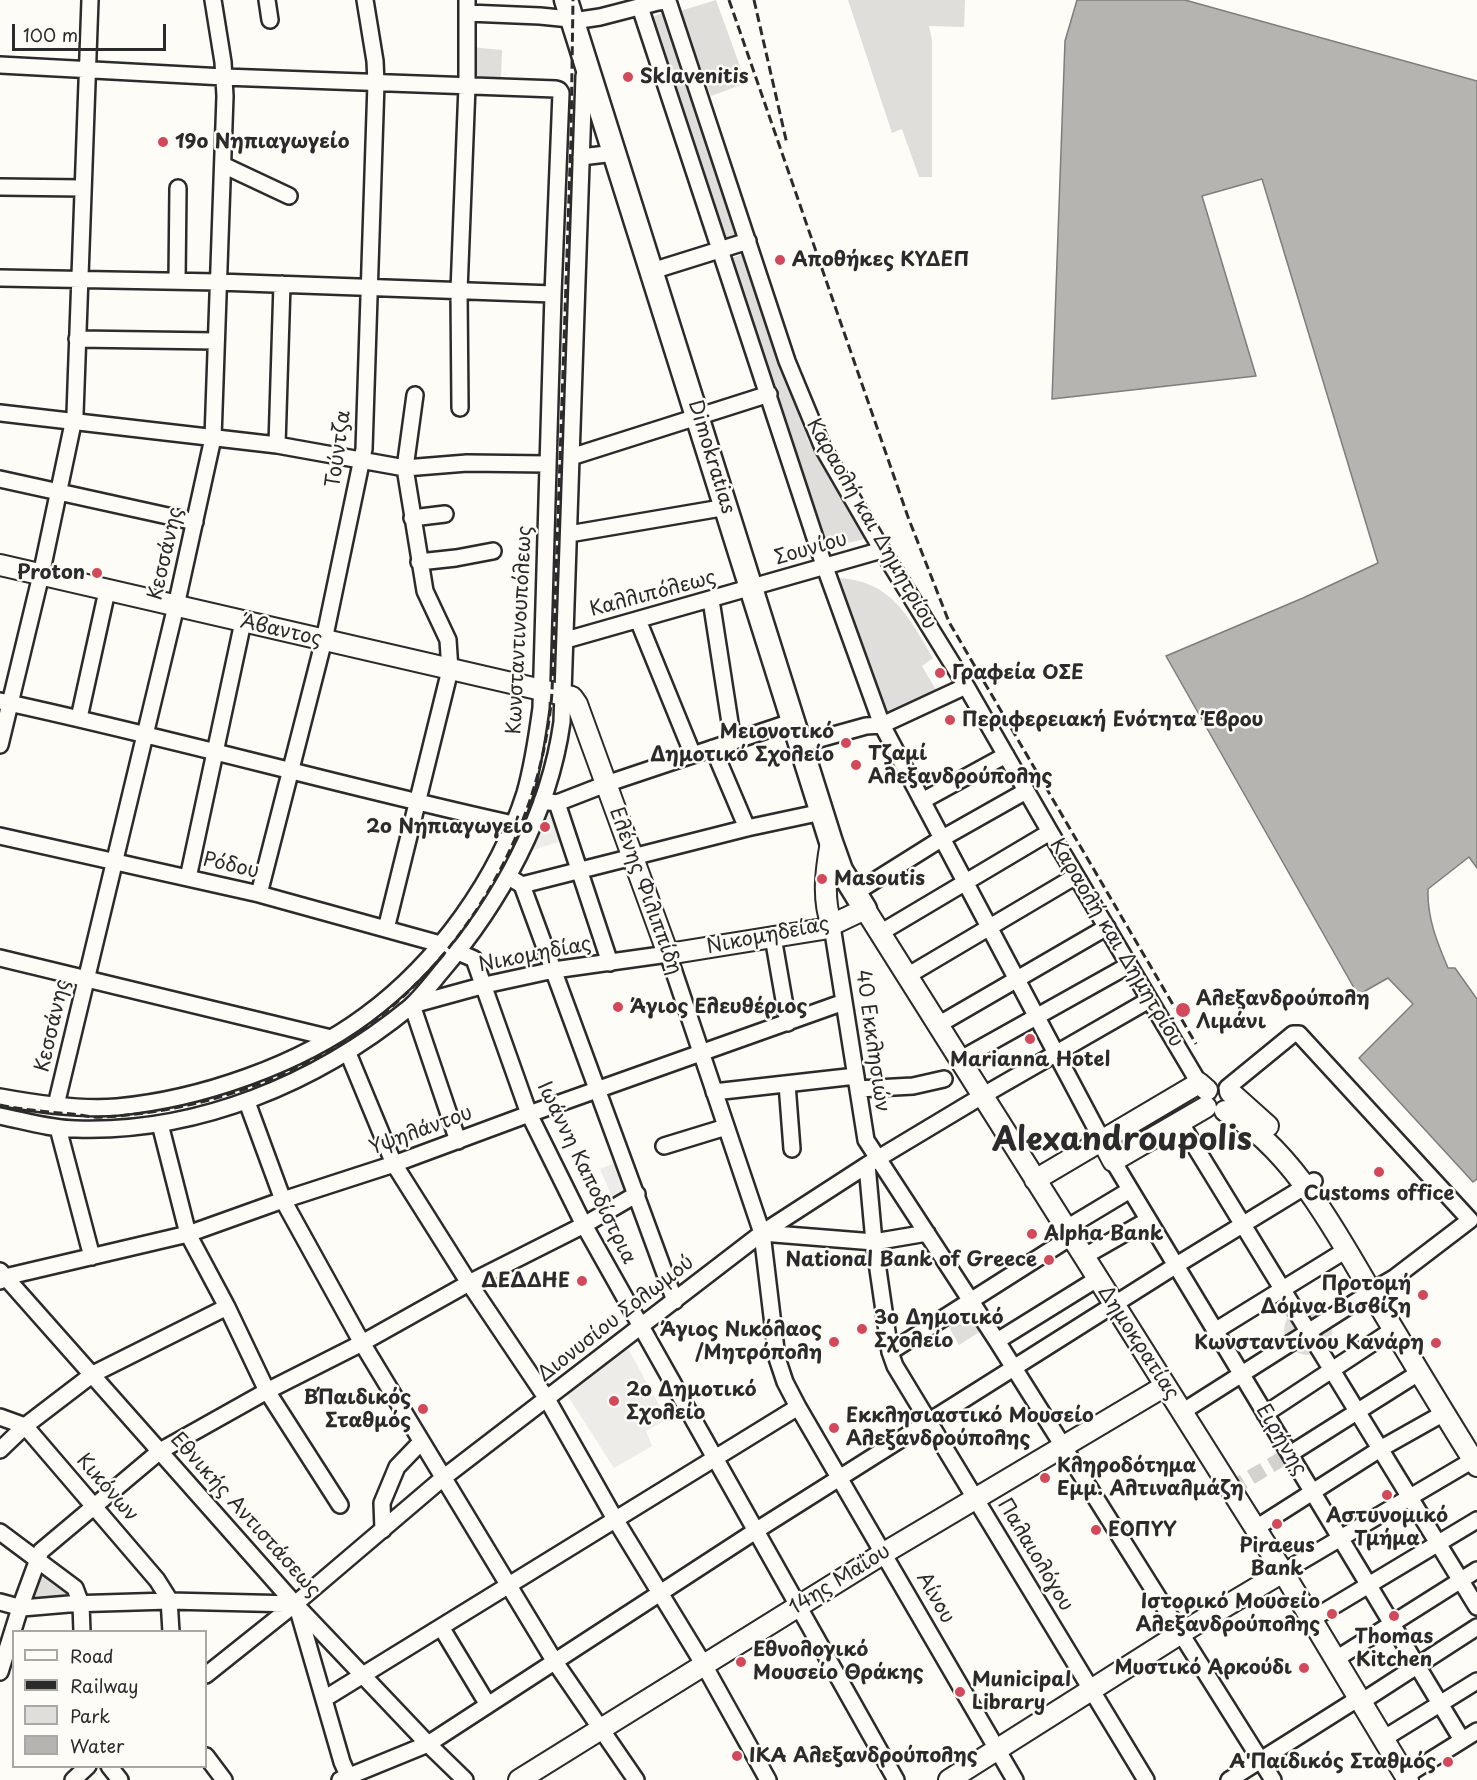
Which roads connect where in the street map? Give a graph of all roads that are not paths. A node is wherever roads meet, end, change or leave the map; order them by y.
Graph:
1 (90, 0) edge
2 (213, 0) edge
3 (267, 0) edge
4 (365, 0) edge
5 (567, 5) edge
6 (468, 7) edge
7 (640, 7) junction
8 (270, 20) dead end
9 (585, 61) junction
10 (0, 65) edge
11 (87, 70) junction
12 (224, 77) junction
13 (376, 83) junction
14 (467, 86) junction
15 (615, 153) junction
16 (581, 157) junction
17 (223, 165) junction
18 (0, 187) edge
19 (83, 188) junction
20 (178, 188) dead end
21 (289, 196) dead end
22 (748, 241) junction
23 (721, 250) junction
24 (652, 271) junction
25 (0, 278) edge
26 (80, 279) junction
27 (177, 281) junction
28 (218, 282) junction
29 (282, 284) junction
30 (370, 288) junction
31 (459, 291) junction
32 (553, 294) junction
33 (77, 339) junction
34 (216, 341) junction
35 (769, 394) junction
36 (415, 395) dead end
37 (459, 408) dead end
38 (0, 413) edge
39 (698, 416) junction
40 (74, 422) junction
41 (213, 438) junction
42 (277, 446) junction
43 (572, 457) junction
44 (362, 459) junction
45 (548, 464) junction
46 (405, 468) junction
47 (0, 479) edge
48 (58, 491) junction
49 (727, 507) junction
50 (445, 514) dead end
51 (412, 518) junction
52 (195, 522) junction
53 (569, 534) junction
54 (493, 550) dead end
55 (882, 550) junction
56 (419, 562) junction
57 (0, 565) edge
58 (824, 566) junction
59 (41, 575) junction
60 (752, 588) junction
61 (107, 591) junction
62 (711, 600) junction
63 (176, 606) junction
64 (638, 620) junction
65 (243, 622) junction
66 (324, 640) junction
67 (566, 640) junction
68 (450, 670) junction
69 (966, 686) junction
70 (542, 690) junction
71 (563, 694) junction
72 (5, 702) edge
73 (79, 718) junction
74 (794, 722) junction
75 (882, 725) junction
76 (144, 735) junction
77 (733, 742) junction
78 (801, 744) junction
79 (0, 745) edge
80 (713, 748) junction
81 (215, 751) junction
82 (693, 755) junction
83 (1006, 755) junction
84 (292, 771) junction
85 (606, 784) junction
86 (1026, 791) junction
87 (922, 801) junction
88 (550, 802) junction
89 (419, 803) junction
90 (822, 812) junction
91 (513, 824) junction
92 (747, 828) junction
93 (1050, 832) junction
94 (0, 836) edge
95 (941, 839) junction
96 (831, 842) junction
97 (633, 856) junction
98 (114, 861) junction
99 (579, 870) junction
100 (1076, 876) junction
101 (508, 877) junction
102 (188, 878) junction
103 (965, 883) junction
104 (522, 885) junction
105 (259, 894) junction
106 (860, 901) junction
107 (832, 926) junction
108 (1107, 927) junction
109 (989, 928) junction
110 (386, 929) junction
111 (880, 933) junction
112 (773, 937) junction
113 (450, 947) junction
114 (668, 954) junction
115 (0, 958) edge
116 (610, 963) junction
117 (1129, 965) junction
118 (555, 970) junction
119 (907, 976) junction
120 (86, 979) junction
121 (1017, 979) junction
122 (485, 985) junction
123 (1149, 999) junction
124 (844, 1002) junction
125 (412, 1005) junction
126 (1037, 1016) junction
127 (788, 1023) junction
128 (938, 1025) junction
129 (331, 1038) junction
130 (1057, 1052) junction
131 (348, 1053) junction
132 (701, 1054) junction
133 (959, 1060) junction
134 (944, 1079) dead end
135 (857, 1082) junction
136 (787, 1084) junction
137 (598, 1090) junction
138 (714, 1092) junction
139 (1216, 1095) junction
140 (982, 1096) junction
141 (0, 1097) edge
142 (247, 1102) junction
143 (56, 1105) junction
144 (530, 1114) junction
145 (0, 1116) edge
146 (1180, 1122) junction
147 (160, 1124) junction
148 (726, 1127) junction
149 (58, 1128) junction
150 (1102, 1140) junction
151 (458, 1141) junction
152 (664, 1146) dead end
153 (792, 1149) dead end
154 (1113, 1161) junction
155 (872, 1162) junction
156 (394, 1164) junction
157 (1035, 1180) junction
158 (1310, 1184) junction
159 (1130, 1190) junction
160 (637, 1194) junction
161 (283, 1200) junction
162 (1148, 1220) junction
163 (1242, 1224) junction
164 (584, 1225) junction
165 (762, 1233) junction
166 (927, 1233) junction
167 (1068, 1233) junction
168 (188, 1234) junction
169 (874, 1242) junction
170 (1346, 1250) junction
171 (92, 1257) junction
172 (1083, 1257) junction
173 (1175, 1266) junction
174 (2, 1276) edge
175 (1097, 1279) junction
176 (469, 1283) junction
177 (1283, 1290) junction
178 (1377, 1294) junction
179 (675, 1300) junction
180 (972, 1302) junction
181 (1113, 1305) junction
182 (227, 1306) junction
183 (642, 1326) junction
184 (1394, 1329) junction
185 (1215, 1331) junction
186 (1308, 1332) junction
187 (997, 1341) junction
188 (362, 1343) junction
189 (890, 1352) junction
190 (1014, 1367) junction
191 (1332, 1371) junction
192 (1420, 1372) junction
193 (93, 1374) junction
194 (1241, 1374) junction
195 (1165, 1386) junction
196 (267, 1391) junction
197 (546, 1399) junction
198 (798, 1407) junction
199 (1182, 1412) junction
200 (1358, 1412) junction
201 (1444, 1413) junction
202 (1265, 1414) junction
203 (0, 1417) edge
204 (928, 1423) junction
205 (25, 1426) junction
206 (421, 1442) junction
207 (1064, 1445) junction
208 (1380, 1449) junction
209 (0, 1450) edge
210 (160, 1451) junction
211 (1290, 1454) junction
212 (714, 1458) junction
213 (1475, 1463) edge
214 (443, 1478) junction
215 (840, 1478) junction
216 (1312, 1492) junction
217 (1410, 1497) junction
218 (976, 1499) junction
219 (340, 1505) dead end
220 (94, 1506) junction
221 (615, 1519) junction
222 (1477, 1520) edge
223 (1256, 1528) junction
224 (383, 1530) junction
225 (757, 1530) junction
226 (0, 1532) edge
227 (1340, 1538) junction
228 (1438, 1544) junction
229 (884, 1553) junction
230 (37, 1558) junction
231 (1477, 1570) edge
232 (1283, 1572) junction
233 (1461, 1580) junction
234 (507, 1585) junction
235 (1369, 1585) junction
236 (660, 1594) junction
237 (169, 1601) junction
238 (0, 1602) edge
239 (81, 1604) junction
240 (295, 1604) junction
241 (798, 1605) junction
242 (1477, 1607) edge
243 (20, 1608) junction
244 (1312, 1619) junction
245 (1392, 1624) junction
246 (441, 1627) junction
247 (1477, 1627) edge
248 (13, 1630) edge
249 (82, 1630) edge
250 (171, 1630) edge
251 (1181, 1633) junction
252 (12, 1634) edge
253 (1336, 1659) junction
254 (555, 1662) junction
255 (704, 1665) junction
256 (1416, 1665) junction
257 (0, 1672) edge
258 (207, 1674) edge
259 (362, 1675) junction
260 (1477, 1681) edge
261 (1092, 1689) junction
262 (324, 1699) junction
263 (1360, 1700) junction
264 (1440, 1704) junction
265 (488, 1705) junction
266 (602, 1728) junction
267 (1477, 1731) edge
268 (1383, 1739) junction
269 (1462, 1740) junction
270 (428, 1744) junction
271 (997, 1749) junction
272 (207, 1757) edge
273 (1260, 1760) junction
274 (87, 1768) edge
275 (111, 1768) edge
276 (1406, 1778) edge
277 (346, 1779) edge
278 (951, 1779) edge
279 (73, 1780) edge
280 (120, 1780) edge
281 (224, 1780) edge
282 (465, 1780) edge
283 (519, 1780) edge
284 (636, 1780) edge
285 (768, 1780) edge
286 (896, 1780) edge
287 (1016, 1780) edge
288 (1146, 1780) edge
289 (1229, 1780) edge
290 (1273, 1780) edge

1 - 11 street
2 - 12 street, Κεσσάνης
3 - 8 street
4 - 13 street, Τούντζα
5 - 6 street, Καραολή και Δημητρίου
5 - 7 street, Καραολή και Δημητρίου
5 - 9 highway, Dimokratias
6 - 14 street
7 - 22 street, Καραολή και Δημητρίου
7 - 23 street
9 - 15 highway, Dimokratias
9 - 16 street
10 - 11 street
11 - 12 street
11 - 19 street
12 - 13 street
12 - 17 street, Κεσσάνης
13 - 14 street
13 - 30 street, Τούντζα
14 - 31 street
14 - 32 street, Κωνσταντινουπόλεως
15 - 16 street
15 - 24 highway, Dimokratias
16 - 43 street
17 - 21 street
17 - 28 street, Κεσσάνης
18 - 19 street
19 - 26 street
20 - 27 street
22 - 23 street
22 - 55 street, Καραολή και Δημητρίου
23 - 24 street
23 - 35 street
24 - 39 highway, Dimokratias
25 - 26 street
26 - 27 street
26 - 33 street
27 - 28 street
28 - 29 street
28 - 34 street, Κεσσάνης
29 - 30 street
29 - 42 street
30 - 31 street
30 - 44 street, Τούντζα
31 - 32 street
31 - 37 street
32 - 45 street, Κωνσταντινουπόλεως
33 - 34 street
33 - 40 street
34 - 41 street, Κεσσάνης
35 - 39 street
35 - 58 street
36 - 46 street
38 - 40 street
39 - 43 street
39 - 49 highway, Dimokratias
40 - 41 street
40 - 48 street
41 - 42 street
41 - 52 street, Κεσσάνης
42 - 44 street
43 - 53 street
44 - 46 street
44 - 66 street, Τούντζα
45 - 46 street
45 - 70 street, Κωνσταντινουπόλεως
46 - 51 street
47 - 48 street
48 - 52 street
48 - 59 street
49 - 53 street
49 - 60 highway, Dimokratias
50 - 51 street
51 - 56 street
52 - 63 street, Κεσσάνης
53 - 67 street
54 - 56 street
55 - 58 street, Σουνίου
55 - 69 street, Καραολή και Δημητρίου
56 - 68 street
57 - 59 main road, Άβαντος
58 - 60 street, Σουνίου
58 - 75 street
59 - 61 main road, Άβαντος
59 - 72 street
60 - 62 street, Καλλιπόλεως
60 - 74 highway, Dimokratias
61 - 63 main road, Άβαντος
61 - 73 street
62 - 64 street, Καλλιπόλεως
62 - 77 street
63 - 65 main road, Άβαντος
63 - 76 street, Κεσσάνης
64 - 67 street, Καλλιπόλεως
64 - 82 street
65 - 66 main road, Άβαντος
65 - 81 street
66 - 68 main road, Άβαντος
66 - 84 street, Τούντζα
67 - 71 street
68 - 70 main road, Άβαντος
68 - 89 street
69 - 75 street
69 - 83 street, Καραολή και Δημητρίου
70 - 71 main road, Άβαντος
70 - 91 street, Κωνσταντινουπόλεως
71 - 85 main road, Ελένης Φιλιππίδη
71 - 88 street
72 - 73 street
72 - 79 street
73 - 76 street
74 - 77 street
74 - 78 highway, Dimokratias
75 - 78 street
75 - 87 street
76 - 81 street
76 - 98 street, Κεσσάνης
77 - 80 street
78 - 90 highway, Dimokratias
80 - 82 street
80 - 92 street
81 - 84 street
81 - 102 street
82 - 85 street
83 - 86 street, Καραολή και Δημητρίου
83 - 87 street
84 - 89 street
84 - 105 street, Τούντζα
85 - 88 street
85 - 97 main road, Ελένης Φιλιππίδη
86 - 93 street, Καραολή και Δημητρίου
86 - 95 street
87 - 95 street
88 - 99 street
88 - 101 street
89 - 91 street
89 - 110 street
90 - 92 street
90 - 96 highway, Dimokratias
91 - 113 street, Κωνσταντινουπόλεως
92 - 97 street
93 - 100 street, Καραολή και Δημητρίου
93 - 103 street
94 - 98 street, Ρόδου
95 - 103 street
95 - 106 street
96 - 106 highway, Dimokratias
96 - 107 main road
97 - 99 street
97 - 114 main road, Ελένης Φιλιππίδη
98 - 102 street, Ρόδου
98 - 120 street, Κεσσάνης
99 - 104 street
99 - 116 street
100 - 108 street, Καραολή και Δημητρίου
100 - 109 street
101 - 104 street
101 - 113 street
102 - 105 street, Ρόδου
103 - 109 street
103 - 111 street
104 - 118 street
105 - 110 street, Ρόδου
106 - 107 main road, Νικομηδείας
106 - 111 main road, Δημοκρατίας
107 - 112 main road, Νικομηδείας
107 - 124 street, 40 Εκκλησιών
108 - 117 street, Καραολή και Δημητρίου
108 - 121 street
109 - 119 street
109 - 121 street
110 - 113 street, Ρόδου
111 - 119 main road, Δημοκρατίας
112 - 114 main road, Νικομηδείας
112 - 127 street
113 - 122 street, Ιωάννη Καποδίστρια
113 - 125 street, Κωνσταντινουπόλεως
113 - 129 street, Κωνσταντινουπόλεως
114 - 116 street, Νικομηδίας
114 - 132 street, Ελένης Φιλιππίδη
115 - 120 street
116 - 118 street, Νικομηδίας
117 - 123 street, Καραολή και Δημητρίου
117 - 126 street
118 - 122 street, Νικομηδίας
118 - 137 street
119 - 128 main road, Δημοκρατίας
120 - 129 street
120 - 143 street, Κεσσάνης
121 - 126 street
121 - 128 street
122 - 125 street, Νικομηδίας
122 - 144 street, Ιωάννη Καποδίστρια
123 - 130 street, Διονυσίου Σολωμού
123 - 139 street, Καραολή και Δημητρίου
124 - 127 street, Υψηλάντου
124 - 135 street, 40 Εκκλησιών
125 - 131 street, Κωνσταντινουπόλεως
125 - 151 street
126 - 130 street
126 - 133 street
127 - 132 street, Υψηλάντου
128 - 133 main road, Δημοκρατίας
129 - 143 street, Κωνσταντινουπόλεως
130 - 140 street, Διονυσίου Σολωμού
130 - 150 street
131 - 142 street, Κωνσταντινουπόλεως
131 - 156 street
132 - 137 street, Υψηλάντου
132 - 138 street, Ελένης Φιλιππίδη
133 - 140 main road, Δημοκρατίας
134 - 135 street
135 - 136 street
135 - 155 street, 40 Εκκλησιών
136 - 138 street
136 - 153 street
137 - 144 street, Υψηλάντου
137 - 160 street
138 - 148 street, Ελένης Φιλιππίδη
139 - 146 main road
139 - 150 main road
139 - 158 main road
139 - 178 street
140 - 155 street, Διονυσίου Σολωμού
140 - 157 main road, Δημοκρατίας
141 - 143 street, Κωνσταντινουπόλεως
142 - 147 street, Κωνσταντινουπόλεως
142 - 161 street
144 - 151 street, Υψηλάντου
144 - 164 street, Ιωάννη Καποδίστρια
145 - 149 street, Κωνσταντινουπόλεως
146 - 154 main road
146 - 163 street
147 - 149 street, Κωνσταντινουπόλεως
147 - 168 street
148 - 152 street
148 - 165 street, Ελένης Φιλιππίδη
149 - 171 street
150 - 154 main road, Ειρήνης
150 - 157 main road
151 - 156 street, Υψηλάντου
154 - 159 street, Ειρήνης
155 - 165 street, Διονυσίου Σολωμού
155 - 166 street
155 - 169 street, 40 Εκκλησιών
156 - 161 street, Υψηλάντου
156 - 176 street
157 - 167 main road, Δημοκρατίας
158 - 163 street
158 - 170 main road
158 - 178 main road
159 - 162 street, Ειρήνης
159 - 167 street
160 - 164 street
160 - 179 street
161 - 168 street, Υψηλάντου
161 - 188 street
162 - 172 street
162 - 173 street, Ειρήνης
163 - 173 street
163 - 177 street
164 - 176 street
164 - 183 street, Ιωάννη Καποδίστρια
165 - 169 street
165 - 179 street, Διονυσίου Σολωμού
165 - 198 street, Αίνου
166 - 169 street
166 - 180 street
167 - 172 main road, Δημοκρατίας
167 - 180 street
168 - 171 street, Υψηλάντου
168 - 182 street
169 - 189 street, 40 Εκκλησιών
170 - 177 street
170 - 178 main road
171 - 174 street, Υψηλάντου
172 - 175 main road, Δημοκρατίας
173 - 181 street
173 - 185 street, Ειρήνης
174 - 193 street, Εθνικής Αντιστάσεως
175 - 181 main road, Δημοκρατίας
175 - 187 street
176 - 188 street
176 - 197 street
177 - 185 street
177 - 186 street
178 - 184 main road
178 - 186 street
179 - 183 street, Διονυσίου Σολωμού
180 - 187 street
180 - 189 street
181 - 190 street
181 - 195 main road, Δημοκρατίας
182 - 193 street
182 - 196 street
183 - 197 street, Διονυσίου Σολωμού
183 - 212 street, Ιωάννη Καποδίστρια
184 - 191 street
184 - 192 main road
185 - 194 street, Ειρήνης
186 - 191 street
186 - 194 street
187 - 190 street
188 - 196 street
188 - 206 street
189 - 204 street, Παλαιολόγου
190 - 204 street
190 - 207 street
191 - 200 street
191 - 202 street
192 - 200 street
192 - 201 main road
193 - 205 street
193 - 210 street, Εθνικής Αντιστάσεως
194 - 199 street
194 - 202 street, Ειρήνης
195 - 199 main road, Δημοκρατίας
195 - 207 main road, 14ης Μαΐου
196 - 210 street
196 - 219 street
197 - 214 street, Διονυσίου Σολωμού
197 - 221 street
198 - 212 street
198 - 215 street, Αίνου
199 - 223 main road, Δημοκρατίας
200 - 208 street
200 - 211 street
201 - 208 street
201 - 213 main road
202 - 211 street, Ειρήνης
203 - 205 street, Κικόνων
204 - 215 street
204 - 218 street, Παλαιολόγου
205 - 209 street
205 - 220 street, Κικόνων
206 - 214 street
206 - 224 street
207 - 218 main road, 14ης Μαΐου
207 - 251 street
208 - 216 street
208 - 217 street
210 - 220 street
210 - 240 street, Εθνικής Αντιστάσεως
211 - 216 street, Ειρήνης
212 - 221 street
212 - 225 street, Ιωάννη Καποδίστρια
213 - 217 street
214 - 224 street, Διονυσίου Σολωμού
214 - 234 street
215 - 225 street
215 - 229 street, Αίνου
216 - 223 street
216 - 227 street, Ειρήνης
217 - 227 street
217 - 228 street
218 - 229 main road, 14ης Μαΐου
218 - 261 street, Παλαιολόγου
220 - 230 street
220 - 237 street, Κικόνων
221 - 234 street
221 - 236 street
222 - 228 street
223 - 232 main road, Δημοκρατίας
224 - 240 street, Διονυσίου Σολωμού
225 - 236 street
225 - 241 street, Ιωάννη Καποδίστρια
226 - 230 street
227 - 232 street
227 - 235 street, Ειρήνης
228 - 233 street
228 - 235 street
229 - 241 main road, 14ης Μαΐου
229 - 271 street, Αίνου
230 - 239 street
230 - 243 street
231 - 233 street
232 - 244 main road, Δημοκρατίας
232 - 251 main road
233 - 242 street
233 - 245 street
234 - 246 street
234 - 254 street
235 - 244 street
235 - 245 street, Ειρήνης
236 - 254 street
236 - 255 street
237 - 239 street
237 - 240 street
237 - 250 street
238 - 243 street
239 - 243 street
239 - 249 street
240 - 258 street, Διονυσίου Σολωμού
240 - 259 street, Εθνικής Αντιστάσεως
240 - 262 street
241 - 255 main road, 14ης Μαΐου
241 - 286 street, Ιωάννη Καποδίστρια
243 - 248 street
244 - 253 main road, Δημοκρατίας
245 - 253 street
245 - 256 street, Ειρήνης
246 - 259 street
246 - 265 street
247 - 256 street
251 - 261 main road
251 - 273 street
252 - 257 street
253 - 263 main road, Δημοκρατίας
254 - 265 street
254 - 266 street
255 - 266 main road, 14ης Μαΐου
255 - 285 street
256 - 263 street
256 - 264 street, Ειρήνης
259 - 262 street
259 - 270 street, Εθνικής Αντιστάσεως
260 - 264 street
261 - 271 main road
261 - 288 street, Παλαιολόγου
262 - 277 street
263 - 268 main road, Δημοκρατίας
263 - 273 street
264 - 268 street
264 - 269 street, Ειρήνης
265 - 270 street
266 - 283 main road, 14ης Μαΐου
266 - 284 street
267 - 269 street
268 - 276 main road, Δημοκρατίας
269 - 276 street
270 - 277 street
270 - 282 street, Εθνικής Αντιστάσεως
271 - 278 main road
271 - 287 street, Αίνου
272 - 281 street
273 - 289 street
273 - 290 street
274 - 279 street
275 - 280 street

